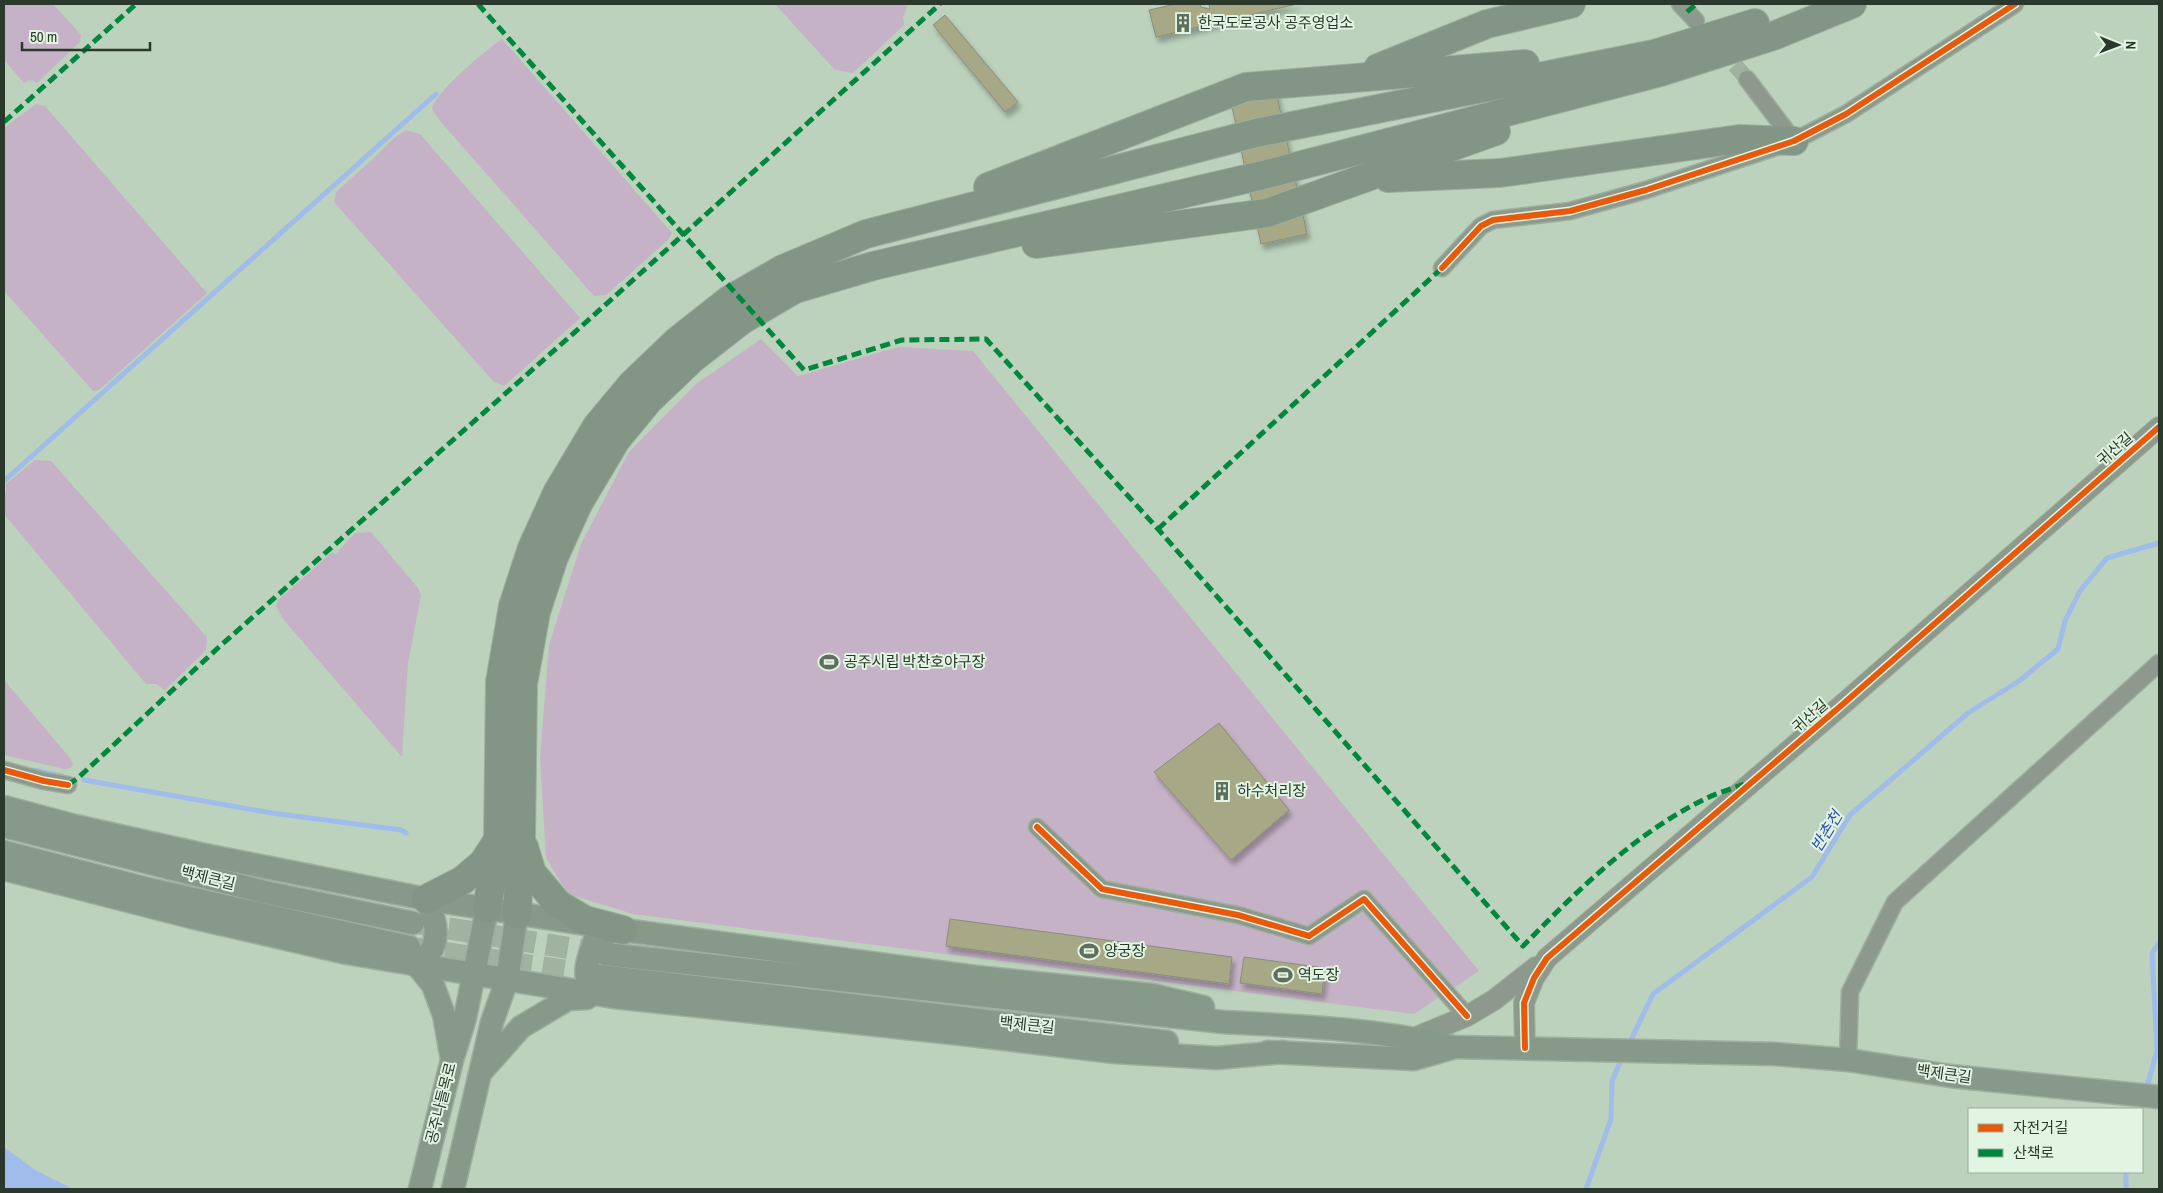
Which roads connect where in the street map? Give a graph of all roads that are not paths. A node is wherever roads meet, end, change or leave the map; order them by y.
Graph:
1 (1571, 4) edge
2 (1680, 4) edge
3 (1808, 4) edge
4 (1852, 4) edge
5 (2015, 4) edge
6 (1696, 21) dead end
7 (1657, 63) junction
8 (1352, 78) junction
9 (1747, 79) tunnel mouth
10 (1794, 141) junction
11 (1359, 180) junction
12 (866, 234) junction
13 (873, 266) junction
14 (1442, 268) dead end
15 (2159, 427) edge
16 (2159, 663) edge
17 (4, 770) edge
18 (68, 785) dead end
19 (4, 807) edge
20 (4, 826) edge
21 (1037, 827) dead end
22 (510, 840) junction
23 (4, 852) edge
24 (4, 869) edge
25 (426, 899) junction
26 (487, 909) junction
27 (517, 914) junction
28 (413, 923) tunnel mouth
29 (623, 930) junction
30 (604, 954) tunnel mouth
31 (412, 956) junction
32 (1548, 958) junction
33 (474, 975) junction
34 (600, 976) tunnel mouth
35 (507, 980) junction
36 (614, 997) junction
37 (454, 1016) junction
38 (1467, 1016) junction
39 (1280, 1025) junction
40 (1414, 1038) junction
41 (1453, 1047) junction
42 (1525, 1048) junction
43 (1283, 1052) junction
44 (1848, 1060) junction
45 (481, 1071) junction
46 (2159, 1097) edge
47 (420, 1189) edge
48 (453, 1189) edge

1 - 8 highway
2 - 6 street
3 - 7 highway
4 - 7 highway
5 - 10 street
7 - 8 highway
7 - 11 highway
7 - 12 highway
7 - 13 highway
8 - 12 highway
9 - 10 street
10 - 11 highway
10 - 14 street
11 - 13 highway
12 - 22 highway
13 - 22 highway
15 - 32 street, 귀산길
16 - 44 street
17 - 18 street
19 - 25 main road
20 - 28 main road, 백제큰길
21 - 38 street
22 - 25 highway
22 - 26 highway
22 - 27 highway
22 - 29 highway
23 - 31 main road, 백제큰길
24 - 31 main road
25 - 26 main road
25 - 31 main road
26 - 27 main road
26 - 33 main road, 공주나들목로
27 - 29 main road
27 - 35 main road, 공주나들목로
29 - 36 main road
29 - 39 main road
30 - 39 main road, 백제큰길
31 - 33 main road
31 - 37 main road
32 - 38 street
32 - 42 street, 귀산길
33 - 35 main road
33 - 37 main road, 공주나들목로
34 - 43 main road, 백제큰길
35 - 36 main road
35 - 45 main road, 공주나들목로
36 - 43 main road
36 - 45 main road
37 - 47 main road, 공주나들목로
38 - 40 street
39 - 40 main road, 백제큰길
40 - 41 main road, 백제큰길
41 - 42 main road, 백제큰길
41 - 43 main road, 백제큰길
42 - 44 main road, 백제큰길
44 - 46 main road, 백제큰길
45 - 48 main road, 공주나들목로

